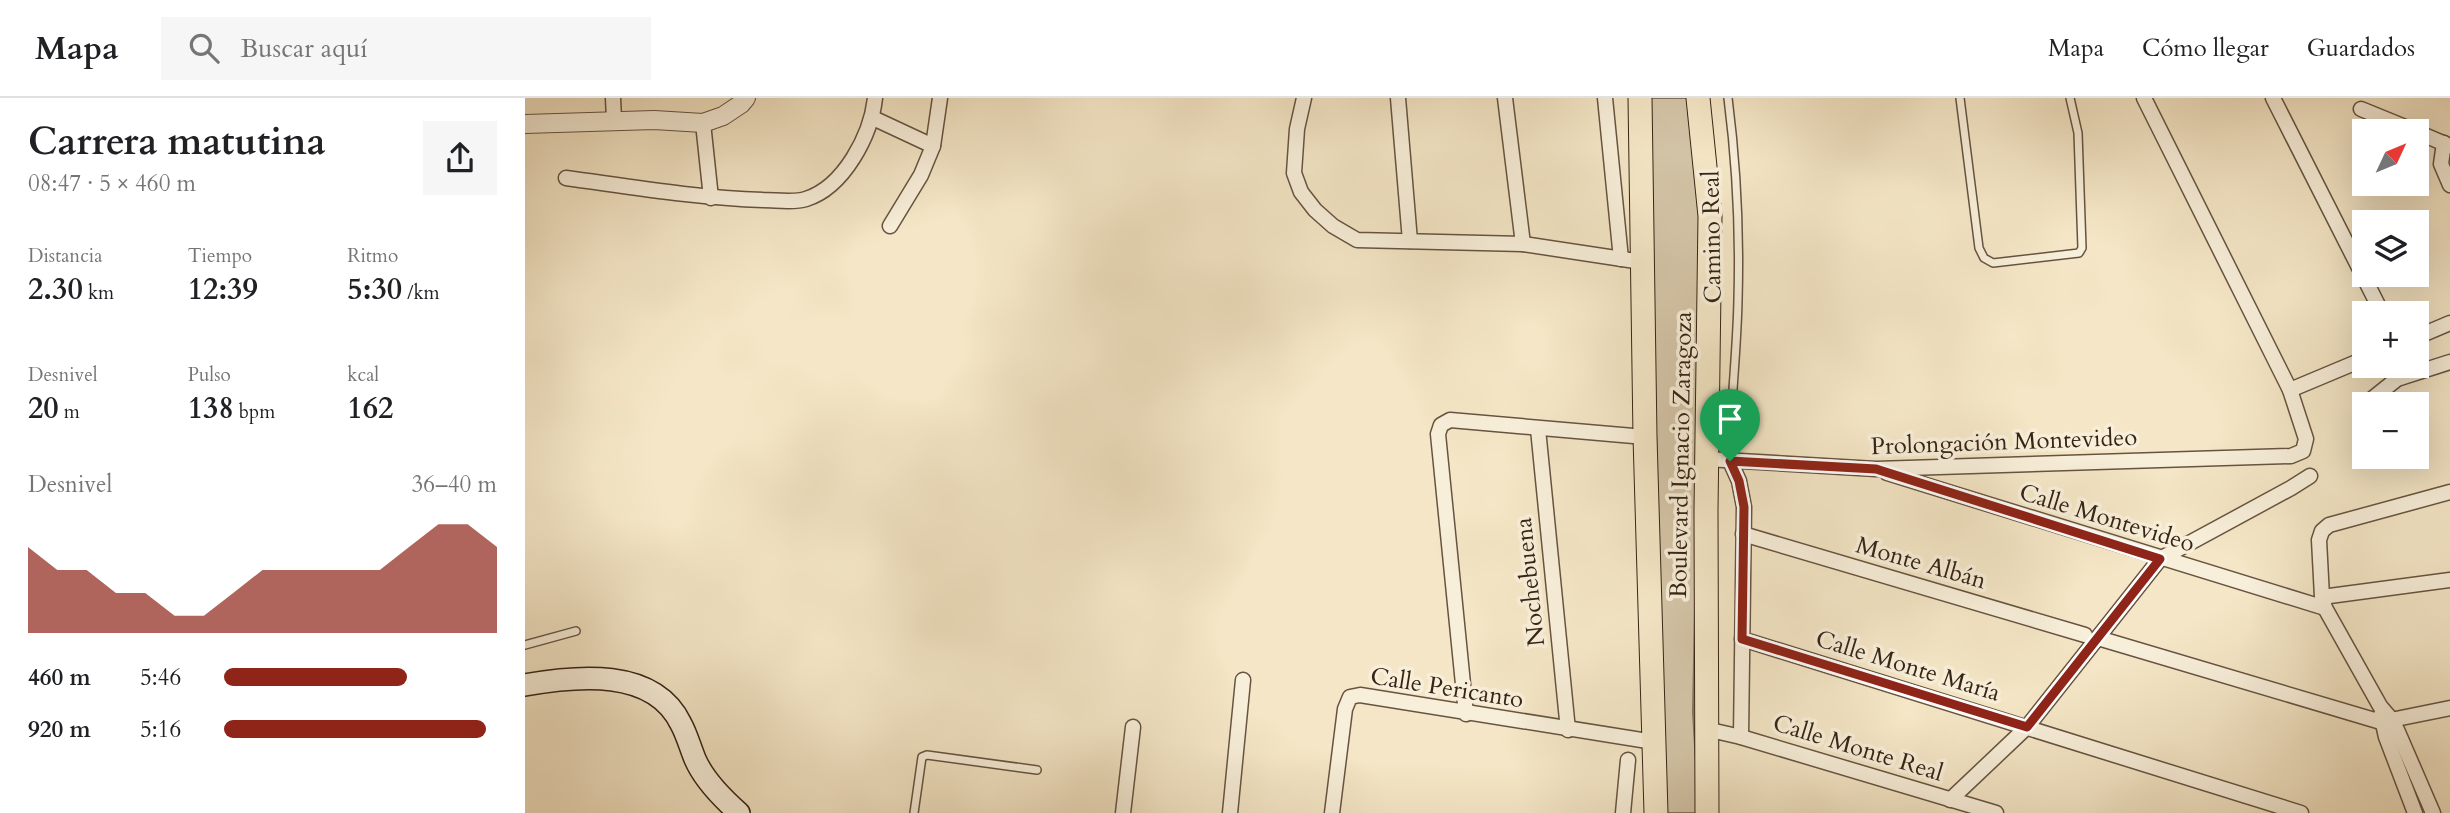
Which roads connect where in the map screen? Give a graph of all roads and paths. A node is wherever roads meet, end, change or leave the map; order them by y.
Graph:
1 (613, 98) edge
2 (745, 98) edge
3 (875, 98) edge
4 (940, 98) edge
5 (1304, 98) edge
6 (1398, 98) edge
7 (1505, 98) edge
8 (1605, 98) edge
9 (1640, 98) edge
10 (1698, 98) edge
11 (1728, 98) edge
12 (1960, 98) edge
13 (2070, 98) edge
14 (2144, 98) edge
15 (2273, 98) edge
16 (2361, 109) dead end
17 (873, 118) junction
18 (2385, 119) edge
19 (614, 120) junction
20 (703, 123) junction
21 (525, 124) edge
22 (2429, 137) edge
23 (2447, 145) edge
24 (933, 146) junction
25 (566, 178) dead end
26 (2450, 186) edge
27 (711, 198) junction
28 (890, 226) dead end
29 (1410, 241) junction
30 (1523, 244) junction
31 (1632, 260) junction
32 (2376, 301) edge
33 (2450, 323) edge
34 (2429, 332) edge
35 (2450, 362) edge
36 (2352, 364) edge
37 (2290, 390) junction
38 (2381, 392) edge
39 (1538, 429) junction
40 (1645, 438) junction
41 (1706, 459) junction
42 (1730, 461) junction
43 (1876, 469) junction
44 (2310, 476) dead end
45 (2450, 492) edge
46 (1744, 534) junction
47 (2160, 559) junction
48 (2450, 580) edge
49 (2323, 603) junction
50 (576, 631) dead end
51 (2091, 636) junction
52 (1742, 639) junction
53 (525, 645) edge
54 (1243, 680) dead end
55 (525, 685) edge
56 (2450, 708) edge
57 (1466, 714) junction
58 (2386, 721) junction
59 (1133, 727) dead end
60 (2027, 727) junction
61 (1706, 729) junction
62 (1568, 730) junction
63 (1741, 737) junction
64 (1654, 742) junction
65 (1628, 760) dead end
66 (1037, 770) dead end
67 (1950, 800) junction
68 (739, 813) edge
69 (914, 813) edge
70 (1123, 813) edge
71 (1230, 813) edge
72 (1332, 813) edge
73 (1623, 813) edge
74 (1656, 813) edge
75 (1707, 813) edge
76 (1996, 813) edge
77 (2301, 813) edge
78 (2415, 813) edge
79 (2433, 813) edge

1 - 19 street
2 - 20 street
3 - 17 street
4 - 24 street
5 - 29 street
6 - 29 street
7 - 30 street
8 - 31 street
9 - 31 main road, Boulevard Ignacio Zaragoza
10 - 41 main road, Boulevard Ignacio Zaragoza
11 - 42 lane, Camino Real
12 - 13 lane
14 - 37 street
15 - 32 street
16 - 18 street
17 - 24 street
17 - 27 street
19 - 20 street
19 - 21 street
20 - 27 street
22 - 23 street
23 - 26 street
24 - 28 street
25 - 27 street
29 - 30 street
30 - 31 street
31 - 40 main road, Boulevard Ignacio Zaragoza
33 - 34 street
35 - 38 street
36 - 37 street
37 - 43 street, Prolongación Montevideo
39 - 40 street
39 - 57 street
39 - 62 street, Nochebuena
40 - 64 main road, Boulevard Ignacio Zaragoza
41 - 42 street, Prolongación Montevideo
41 - 61 main road, Boulevard Ignacio Zaragoza
42 - 43 street, Prolongación Montevideo
42 - 46 street
43 - 47 street, Calle Montevideo
44 - 47 street
45 - 49 street
46 - 51 street, Monte Albán
46 - 52 street
47 - 49 street, Calle Montevideo
47 - 51 street
48 - 49 street
49 - 58 street
50 - 53 lane
51 - 58 street, Monte Albán
51 - 60 street
52 - 60 street, Calle Monte María
52 - 63 street
54 - 71 street
55 - 68 main road
56 - 58 street
57 - 62 street, Calle Pericanto
57 - 72 street, Calle Pericanto
58 - 78 street
58 - 79 street
59 - 70 street
60 - 67 street
60 - 77 street, Calle Monte María
61 - 63 street, Calle Monte Real
61 - 75 main road, Boulevard Ignacio Zaragoza
62 - 64 street, Calle Pericanto
63 - 67 street, Calle Monte Real
64 - 74 main road, Boulevard Ignacio Zaragoza
65 - 73 street
66 - 69 lane
67 - 76 street, Calle Monte Real

